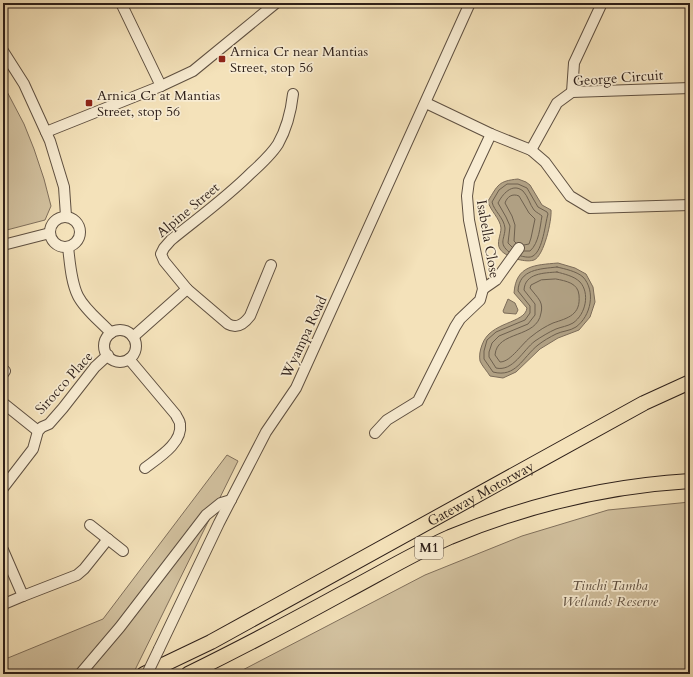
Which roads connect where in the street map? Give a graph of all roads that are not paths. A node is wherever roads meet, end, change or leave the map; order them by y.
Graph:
1 (121, 3) edge
2 (276, 3) edge
3 (470, 3) edge
4 (602, 3) edge
5 (3, 51) edge
6 (161, 86) junction
7 (690, 88) edge
8 (572, 92) junction
9 (292, 94) dead end
10 (426, 103) junction
11 (46, 132) junction
12 (491, 134) junction
13 (531, 150) junction
14 (690, 205) edge
15 (66, 216) junction
16 (50, 233) junction
17 (3, 245) edge
18 (68, 247) junction
19 (518, 248) dead end
20 (271, 265) dead end
21 (187, 289) junction
22 (483, 289) junction
23 (111, 333) junction
24 (133, 337) junction
25 (108, 355) junction
26 (129, 358) junction
27 (690, 382) edge
28 (3, 403) edge
29 (38, 431) junction
30 (375, 433) dead end
31 (145, 468) dead end
32 (690, 481) edge
33 (3, 488) edge
34 (231, 500) junction
35 (90, 525) dead end
36 (108, 539) junction
37 (3, 550) edge
38 (124, 551) dead end
39 (22, 596) junction
40 (4, 604) dead end
41 (81, 674) edge
42 (145, 674) edge
43 (188, 674) edge

1 - 6 street
2 - 6 street
3 - 10 street, Wyampa Road
4 - 8 street
5 - 11 street
6 - 11 street
7 - 8 street, George Circuit
8 - 13 street, George Circuit
9 - 21 street, Alpine Street
10 - 12 street
10 - 34 street, Wyampa Road
11 - 15 street
12 - 13 street
12 - 22 street, Isabella Close
13 - 14 street
15 - 16 street
15 - 18 street
16 - 17 street
16 - 18 street
18 - 23 street
19 - 22 street
20 - 21 street, Alpine Street
21 - 24 street
22 - 30 street, Isabella Close
23 - 24 street
23 - 25 street
24 - 26 street
25 - 26 street
25 - 29 street, Sirocco Place
26 - 31 street
27 - 42 highway, Gateway Motorway / M1
28 - 29 street
29 - 33 street, Sirocco Place
32 - 43 highway, Gateway Motorway / M1
34 - 41 street
34 - 42 street, Wyampa Road, bridge
35 - 36 street
36 - 38 street
36 - 39 street
37 - 39 street
39 - 40 street

